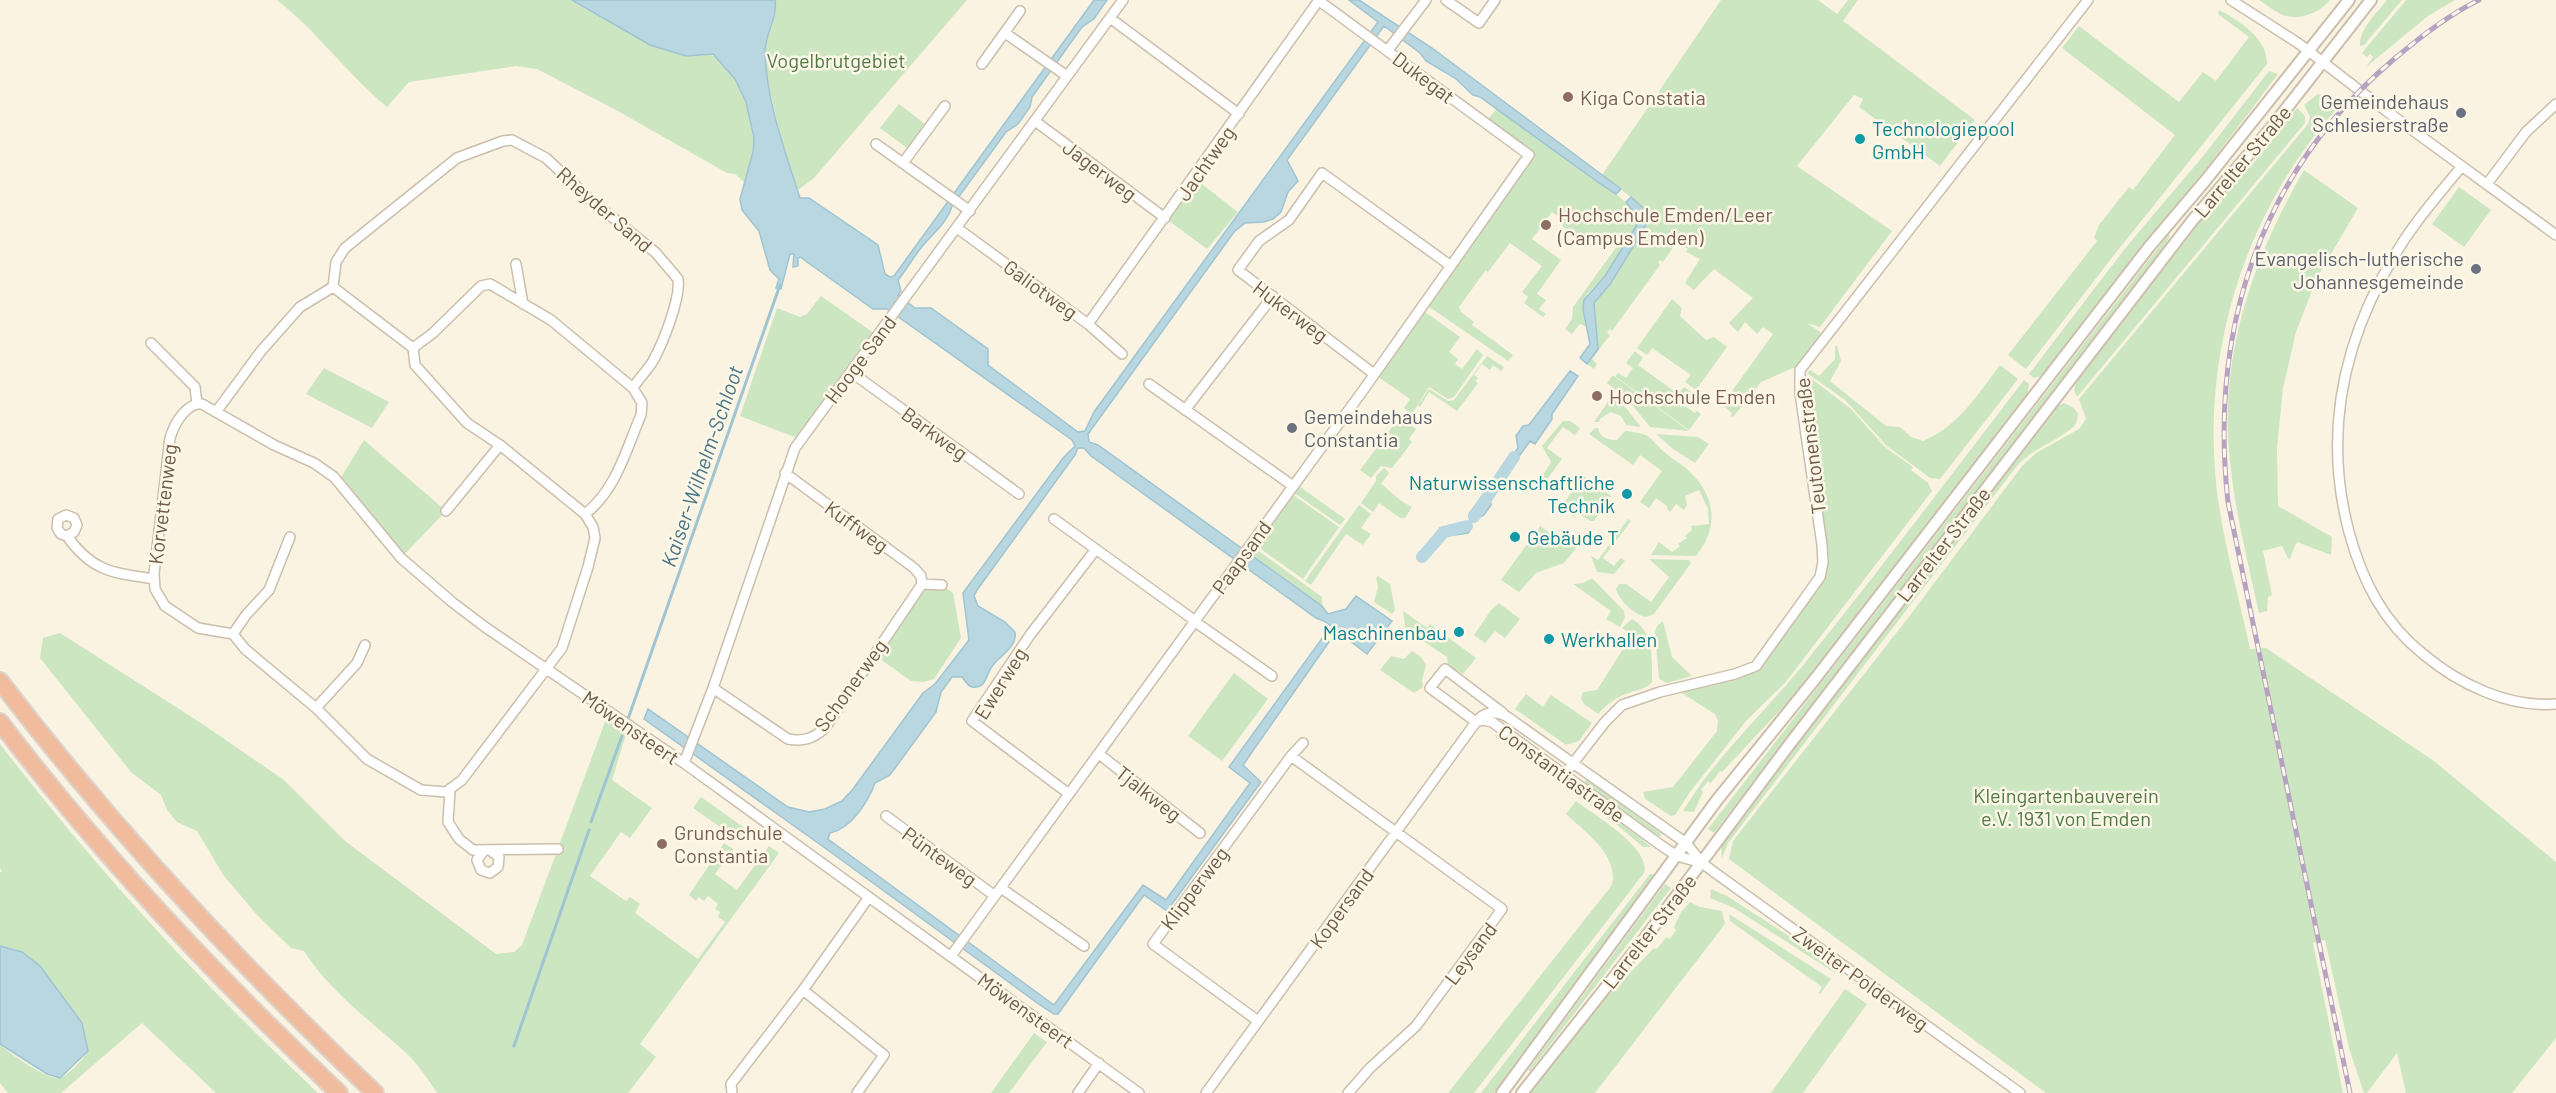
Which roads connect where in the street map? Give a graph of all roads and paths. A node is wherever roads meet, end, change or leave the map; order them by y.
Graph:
1 (1123, 0) edge
2 (1426, 0) edge
3 (1446, 0) edge
4 (1496, 0) edge
5 (2088, 0) edge
6 (2231, 0) edge
7 (2349, 0) edge
8 (2371, 0) edge
9 (1321, 1) edge
10 (1020, 11) dead end
11 (1110, 18) junction
12 (1005, 33) junction
13 (1384, 48) junction
14 (2316, 57) junction
15 (982, 64) dead end
16 (1067, 76) junction
17 (2556, 104) edge
18 (945, 106) dead end
19 (1239, 114) junction
20 (1035, 121) junction
21 (876, 144) dead end
22 (1529, 155) joint
23 (903, 163) junction
24 (2462, 166) junction
25 (2487, 184) junction
26 (970, 211) junction
27 (1165, 218) junction
28 (957, 228) junction
29 (2556, 235) edge
30 (516, 264) dead end
31 (1451, 266) junction
32 (333, 287) junction
33 (1273, 296) junction
34 (523, 304) junction
35 (1088, 324) junction
36 (152, 343) dead end
37 (413, 348) junction
38 (1122, 354) dead end
39 (851, 372) junction
40 (1374, 374) junction
41 (1149, 384) dead end
42 (633, 388) junction
43 (197, 404) junction
44 (1185, 410) junction
45 (216, 412) junction
46 (500, 445) junction
47 (785, 473) junction
48 (1293, 486) junction
49 (1019, 494) dead end
50 (446, 511) dead end
51 (585, 514) junction
52 (1054, 519) dead end
53 (68, 536) dead end
54 (290, 537) dead end
55 (1096, 549) junction
56 (154, 579) junction
57 (922, 584) junction
58 (942, 585) dead end
59 (1194, 621) junction
60 (233, 634) junction
61 (365, 645) dead end
62 (547, 667) junction
63 (1272, 676) dead end
64 (0, 681) edge
65 (713, 688) junction
66 (2556, 704) edge
67 (316, 708) junction
68 (1505, 715) junction
69 (0, 722) edge
70 (1476, 722) junction
71 (1303, 743) dead end
72 (1099, 754) junction
73 (1291, 756) junction
74 (685, 758) junction
75 (1573, 763) junction
76 (1564, 775) junction
77 (450, 791) junction
78 (1069, 794) junction
79 (886, 816) dead end
80 (1396, 832) junction
81 (1200, 833) dead end
82 (1686, 843) junction
83 (558, 849) dead end
84 (1677, 856) junction
85 (1702, 862) junction
86 (998, 892) junction
87 (869, 897) junction
88 (1084, 946) dead end
89 (951, 956) junction
90 (803, 990) junction
91 (1258, 1022) junction
92 (1099, 1063) junction
93 (339, 1093) edge
94 (375, 1093) edge
95 (732, 1093) edge
96 (857, 1093) edge
97 (1078, 1093) edge
98 (1139, 1093) edge
99 (1206, 1093) edge
100 (1348, 1093) edge
101 (1502, 1093) edge
102 (1522, 1093) edge
103 (2020, 1093) edge

1 - 11 street, Hooge Sand
2 - 13 street
3 - 4 street
5 - 75 street, Teutonenstraße
6 - 14 street
7 - 14 street, Larrelter Straße
8 - 14 street, Larrelter Straße
9 - 13 street, Dukegat
9 - 19 street, Jachtweg
10 - 12 street
11 - 16 street, Hooge Sand
11 - 19 street
12 - 15 street
12 - 16 street
13 - 22 street, Dukegat
14 - 24 street
14 - 82 street, Larrelter Straße
14 - 85 street, Larrelter Straße
16 - 20 street, Hooge Sand
17 - 25 street
18 - 23 street
19 - 27 street, Jachtweg
20 - 26 street, Hooge Sand
20 - 27 street, Jagerweg
21 - 23 street
22 - 31 street, Paapsand
23 - 26 street
24 - 25 street
24 - 66 street
25 - 29 street
26 - 28 street, Hooge Sand
27 - 35 street, Jachtweg
28 - 35 street, Galiotweg
28 - 39 street, Hooge Sand
30 - 34 street
31 - 33 street, Hukerweg
31 - 40 street, Paapsand
32 - 37 street
32 - 42 street, Rheyder Sand
32 - 45 street
33 - 40 street, Hukerweg
33 - 44 street
34 - 37 street
34 - 42 street
35 - 38 street, Galiotweg
36 - 43 street
37 - 46 street
39 - 47 street, Hooge Sand
39 - 49 street, Barkweg
40 - 48 street, Paapsand
41 - 44 street
42 - 51 street
43 - 45 street, Möwensteert
43 - 56 street, Korvettenweg
44 - 48 street
45 - 62 street, Möwensteert
46 - 50 street
46 - 51 street
47 - 57 street, Kuffweg
47 - 65 street, Hooge Sand
48 - 59 street, Paapsand
51 - 62 street
52 - 55 street
53 - 56 street, Korvettenweg
54 - 60 street
55 - 59 street
55 - 78 street, Ewerweg
56 - 60 street, Korvettenweg
57 - 58 street
57 - 65 street, Schonerweg
59 - 63 street
59 - 72 street, Paapsand
60 - 67 street
61 - 67 street
62 - 74 street, Möwensteert
62 - 77 street
64 - 94 highway
65 - 74 street, Hooge Sand
67 - 77 street
68 - 70 street, Constantiastraße
68 - 70 street
68 - 75 street, Constantiastraße
69 - 93 highway
70 - 76 street, Constantiastraße
70 - 80 street, Kopersand
71 - 73 street, Klipperweg
72 - 78 street, Paapsand
72 - 81 street, Tjalkweg
73 - 80 street
73 - 91 street, Klipperweg
74 - 87 street, Möwensteert
75 - 76 street, Teutonenstraße
75 - 82 street, Constantiastraße
76 - 84 street, Constantiastraße
77 - 83 street
78 - 86 street, Paapsand
79 - 86 street, Pünteweg
80 - 91 street, Kopersand
80 - 100 street, Leysand
82 - 84 street, Larrelter Straße
82 - 85 street, Zweiter Polderweg
84 - 85 street, Zweiter Polderweg
84 - 101 street, Larrelter Straße
85 - 102 street, Larrelter Straße
85 - 103 street, Zweiter Polderweg
86 - 88 street, Pünteweg
86 - 89 street, Paapsand
87 - 89 street, Möwensteert
87 - 90 street
89 - 92 street, Möwensteert
90 - 95 street
90 - 96 street
91 - 99 street, Kopersand
92 - 97 street
92 - 98 street, Möwensteert

